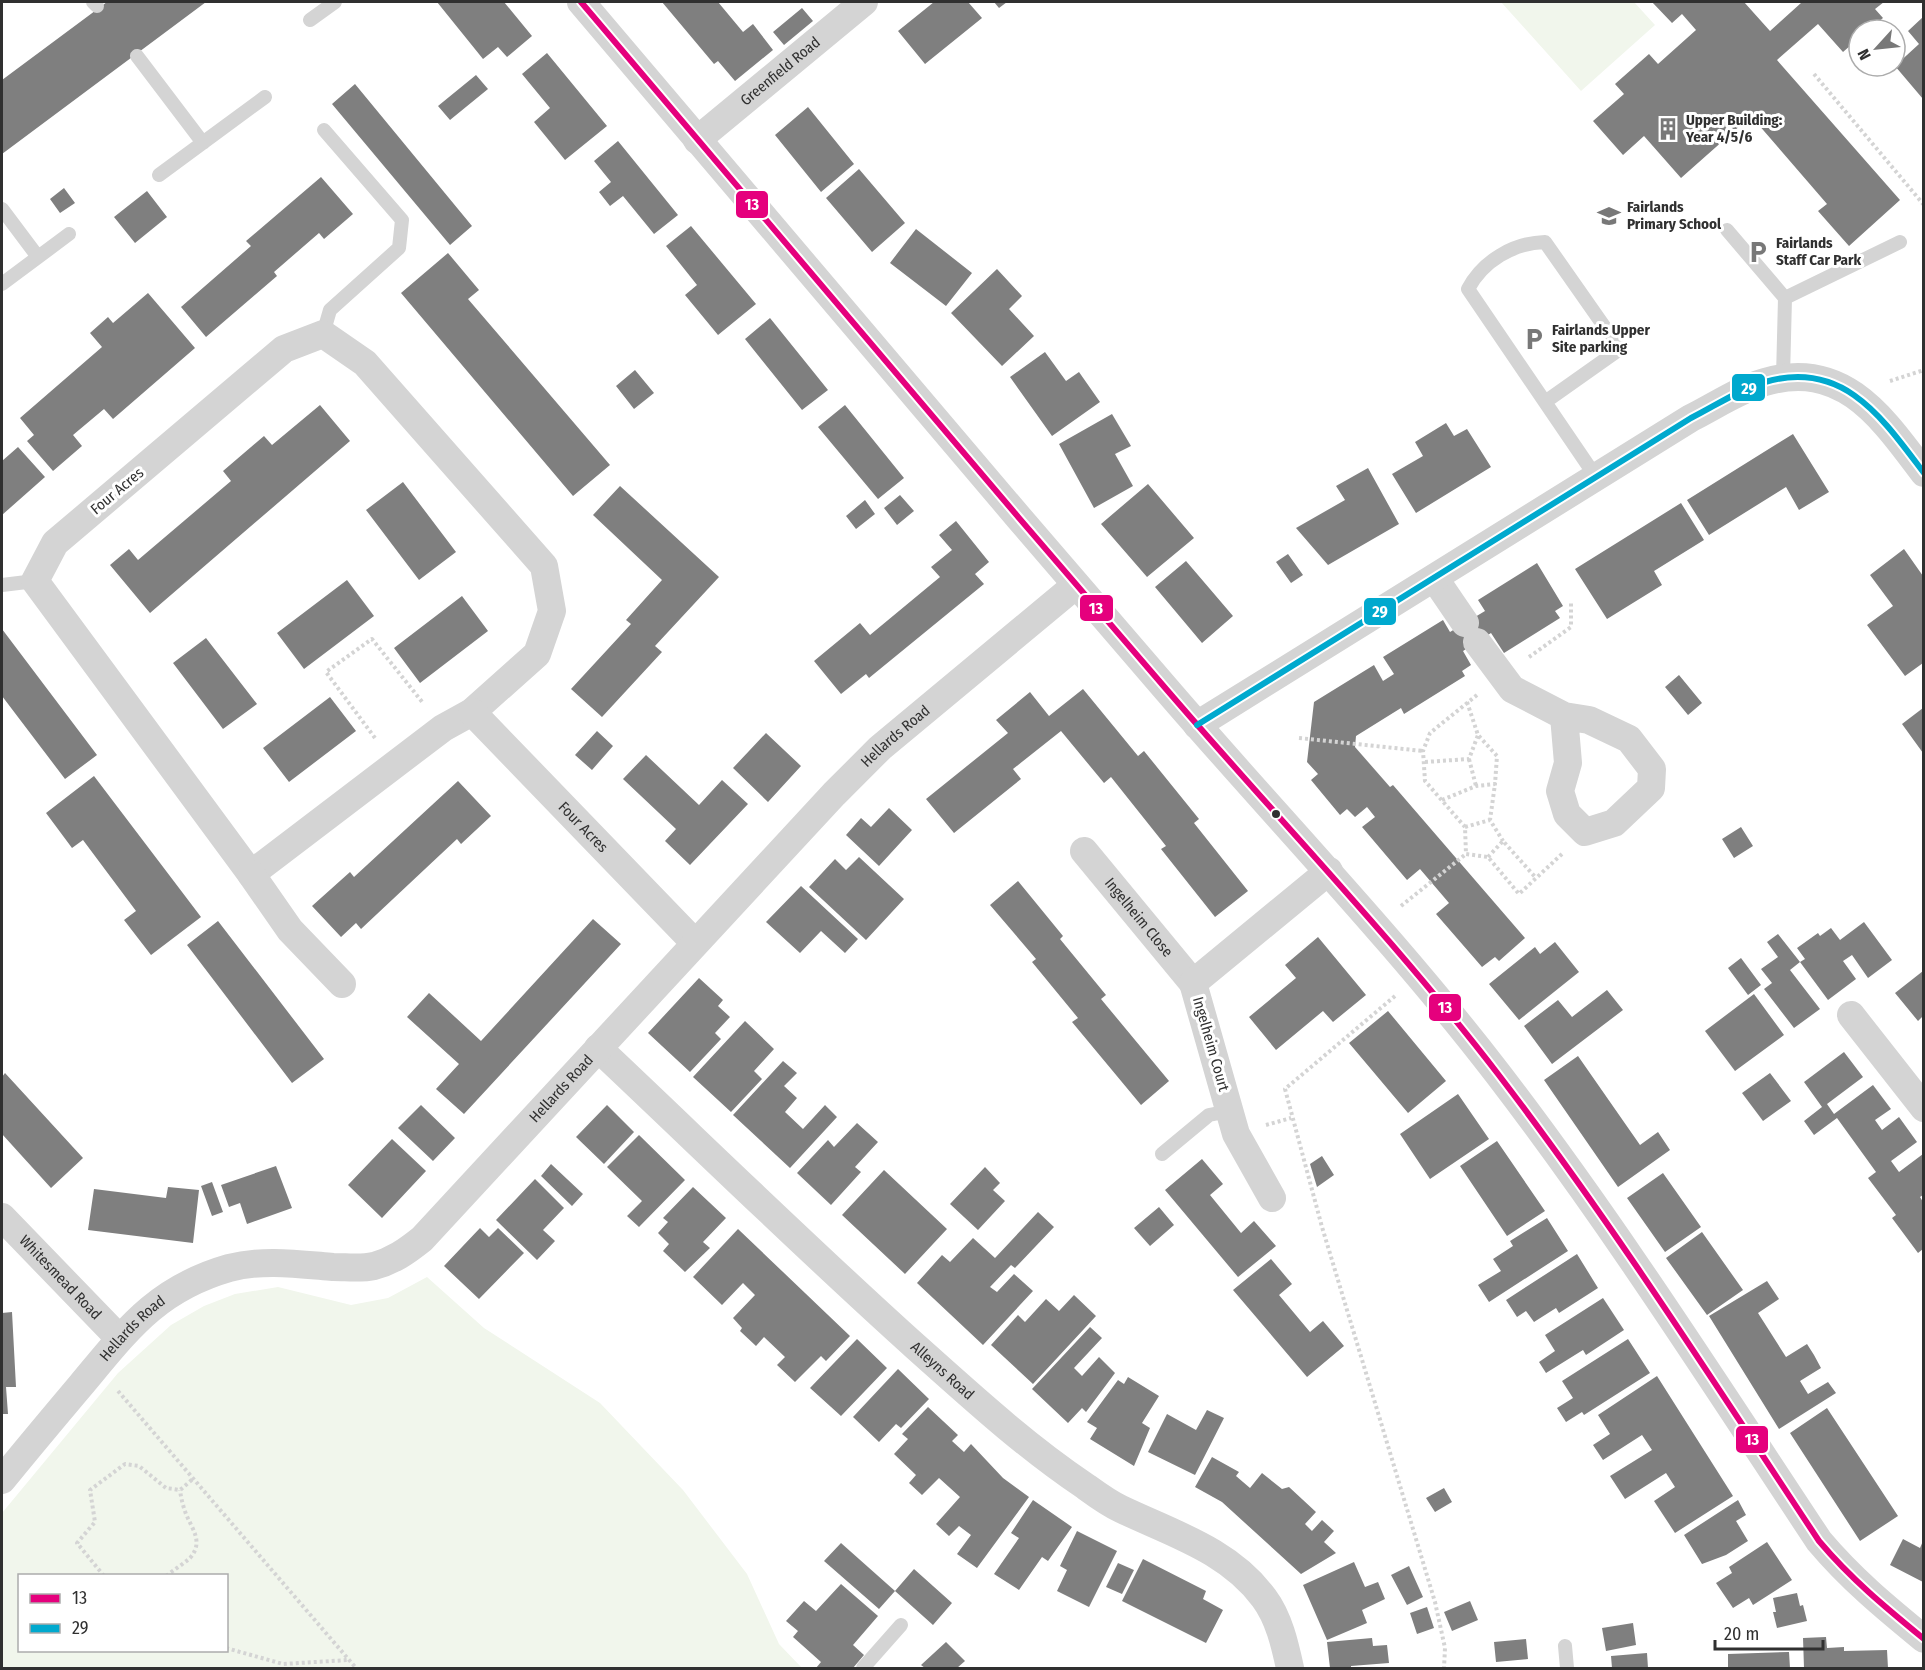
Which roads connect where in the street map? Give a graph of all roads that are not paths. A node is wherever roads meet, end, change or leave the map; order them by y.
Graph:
1 (335, 2) edge
2 (581, 2) edge
3 (864, 2) edge
4 (310, 20) dead end
5 (136, 56) dead end
6 (265, 97) dead end
7 (324, 130) dead end
8 (697, 140) junction
9 (203, 143) junction
10 (159, 176) dead end
11 (2, 209) edge
12 (1727, 230) dead end
13 (69, 234) dead end
14 (1900, 242) dead end
15 (38, 257) junction
16 (2, 284) edge
17 (1785, 298) junction
18 (323, 334) junction
19 (1793, 378) junction
20 (1545, 402) junction
21 (1923, 473) edge
22 (1596, 477) junction
23 (1435, 579) junction
24 (35, 581) junction
25 (2, 585) edge
26 (1076, 585) junction
27 (472, 712) junction
28 (1563, 716) junction
29 (1197, 725) junction
30 (1084, 851) dead end
31 (1329, 871) junction
32 (251, 874) junction
33 (695, 943) junction
34 (1193, 982) junction
35 (342, 984) dead end
36 (1851, 1015) dead end
37 (598, 1048) junction
38 (1923, 1108) edge
39 (1230, 1111) junction
40 (1162, 1154) dead end
41 (1272, 1198) dead end
42 (2, 1217) edge
43 (119, 1338) junction
44 (2, 1480) edge
45 (901, 1625) dead end
46 (1923, 1639) edge
47 (1565, 1646) dead end
48 (863, 1668) edge
49 (1290, 1668) edge
50 (1567, 1668) edge

1 - 4 lane
2 - 8 street
3 - 8 street, Greenfield Road
5 - 9 lane
6 - 9 lane
7 - 18 lane
8 - 26 street
9 - 10 lane
11 - 15 lane
12 - 17 lane
13 - 15 lane
14 - 17 lane
15 - 16 lane
17 - 19 lane
18 - 24 street, Four Acres
18 - 27 street
19 - 21 street
19 - 22 street
20 - 20 lane
20 - 22 lane
22 - 23 street
23 - 28 street
23 - 29 street
24 - 25 lane
24 - 32 street
26 - 29 street
26 - 33 street, Hellards Road
27 - 32 street
27 - 33 street, Four Acres
28 - 28 street
29 - 31 street
30 - 34 street, Ingelheim Close
31 - 34 street, Ingelheim Court
31 - 46 street
32 - 35 street
33 - 37 street, Hellards Road
34 - 39 street, Ingelheim Court
36 - 38 street
37 - 43 street, Hellards Road
37 - 49 street, Alleyns Road
39 - 40 lane
39 - 41 street, Ingelheim Court
42 - 43 street, Whitesmead Road
43 - 44 street, Hellards Road
45 - 48 lane
47 - 50 lane

